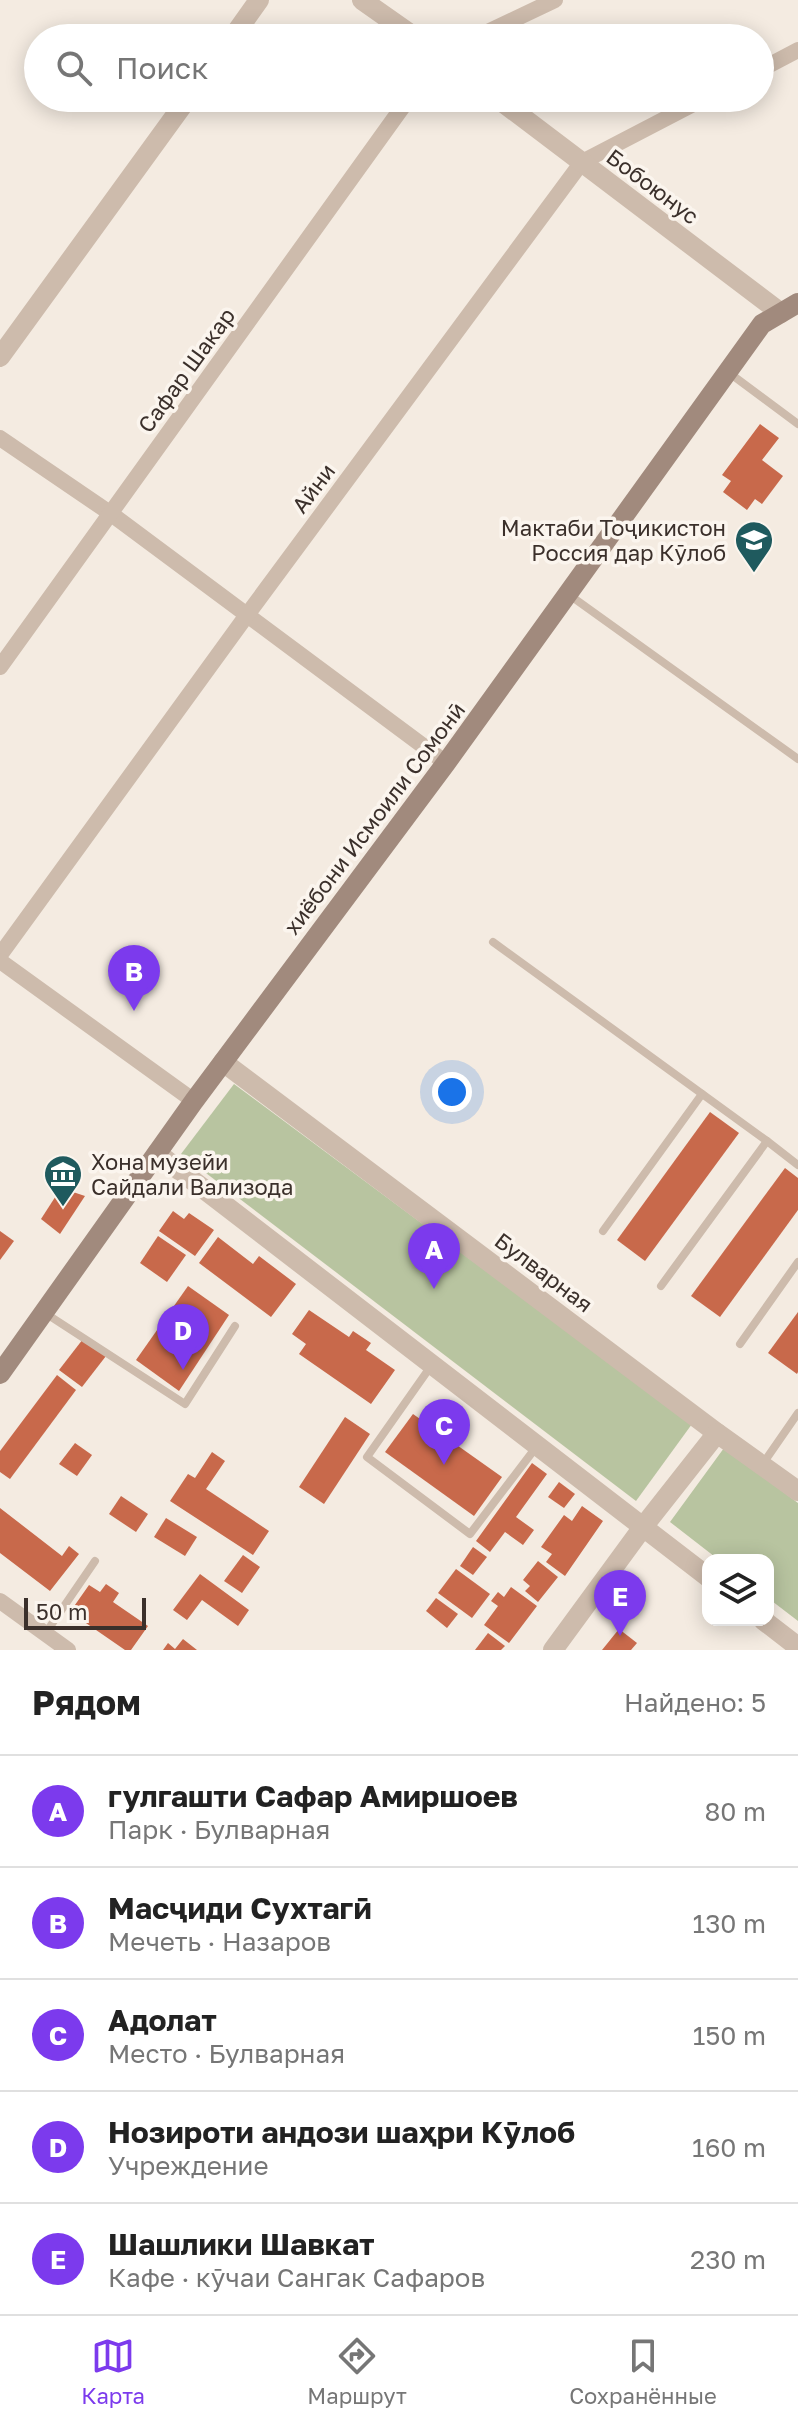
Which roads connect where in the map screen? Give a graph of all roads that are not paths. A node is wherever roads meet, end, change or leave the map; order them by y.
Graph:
1 (259, 0) edge
2 (362, 0) edge
3 (555, 0) edge
4 (242, 24) edge
5 (396, 24) edge
6 (504, 24) edge
7 (798, 50) edge
8 (774, 63) edge
9 (178, 112) edge
10 (399, 112) edge
11 (516, 112) edge
12 (678, 112) edge
13 (582, 162) junction
14 (789, 308) edge
15 (0, 357) edge
16 (728, 372) junction
17 (798, 424) edge
18 (0, 438) edge
19 (110, 513) junction
20 (568, 594) junction
21 (247, 615) junction
22 (0, 667) edge
23 (798, 759) edge
24 (446, 763) junction
25 (493, 942) dead end
26 (0, 958) edge
27 (223, 1062) junction
28 (702, 1094) junction
29 (194, 1101) junction
30 (767, 1141) junction
31 (157, 1153) junction
32 (798, 1165) edge
33 (603, 1231) dead end
34 (798, 1262) edge
35 (661, 1286) dead end
36 (44, 1312) junction
37 (235, 1326) dead end
38 (740, 1344) dead end
39 (432, 1365) junction
40 (0, 1374) edge
41 (798, 1413) edge
42 (717, 1433) junction
43 (537, 1446) junction
44 (761, 1465) junction
45 (798, 1491) edge
46 (643, 1527) junction
47 (95, 1561) dead end
48 (702, 1572) edge
49 (0, 1601) edge
50 (771, 1626) edge
51 (45, 1634) junction
52 (798, 1647) edge
53 (68, 1650) edge
54 (553, 1650) edge

1 - 4 street
2 - 5 street
3 - 6 street
7 - 8 street
9 - 15 street
10 - 19 street, Сафар Шакар
11 - 13 street, Бобоюнус
12 - 13 street, Айни
13 - 14 street, Бобоюнус
13 - 21 street, Айни
14 - 16 main road, хиёбони Исмоили Сомонӣ
16 - 17 lane
16 - 20 main road, хиёбони Исмоили Сомонӣ
18 - 19 street
19 - 21 street
19 - 22 street, Сафар Шакар
20 - 23 lane
20 - 24 main road, хиёбони Исмоили Сомонӣ
21 - 24 street
21 - 26 street, Айни
24 - 27 main road, хиёбони Исмоили Сомонӣ
25 - 28 lane
26 - 29 street
27 - 29 main road, хиёбони Исмоили Сомонӣ
27 - 42 street, Булварная
28 - 30 lane
28 - 33 lane
29 - 31 main road, хиёбони Исмоили Сомонӣ
30 - 32 lane
30 - 35 lane
31 - 36 main road, хиёбони Исмоили Сомонӣ
31 - 39 street
34 - 38 lane
36 - 37 lane
36 - 40 main road, хиёбони Исмоили Сомонӣ
39 - 43 street
39 - 43 lane
41 - 44 lane
42 - 44 street, Булварная
42 - 46 street
43 - 46 street
44 - 45 street, Булварная
46 - 48 street
46 - 54 street
47 - 51 lane
49 - 51 street
50 - 52 street
51 - 53 street

